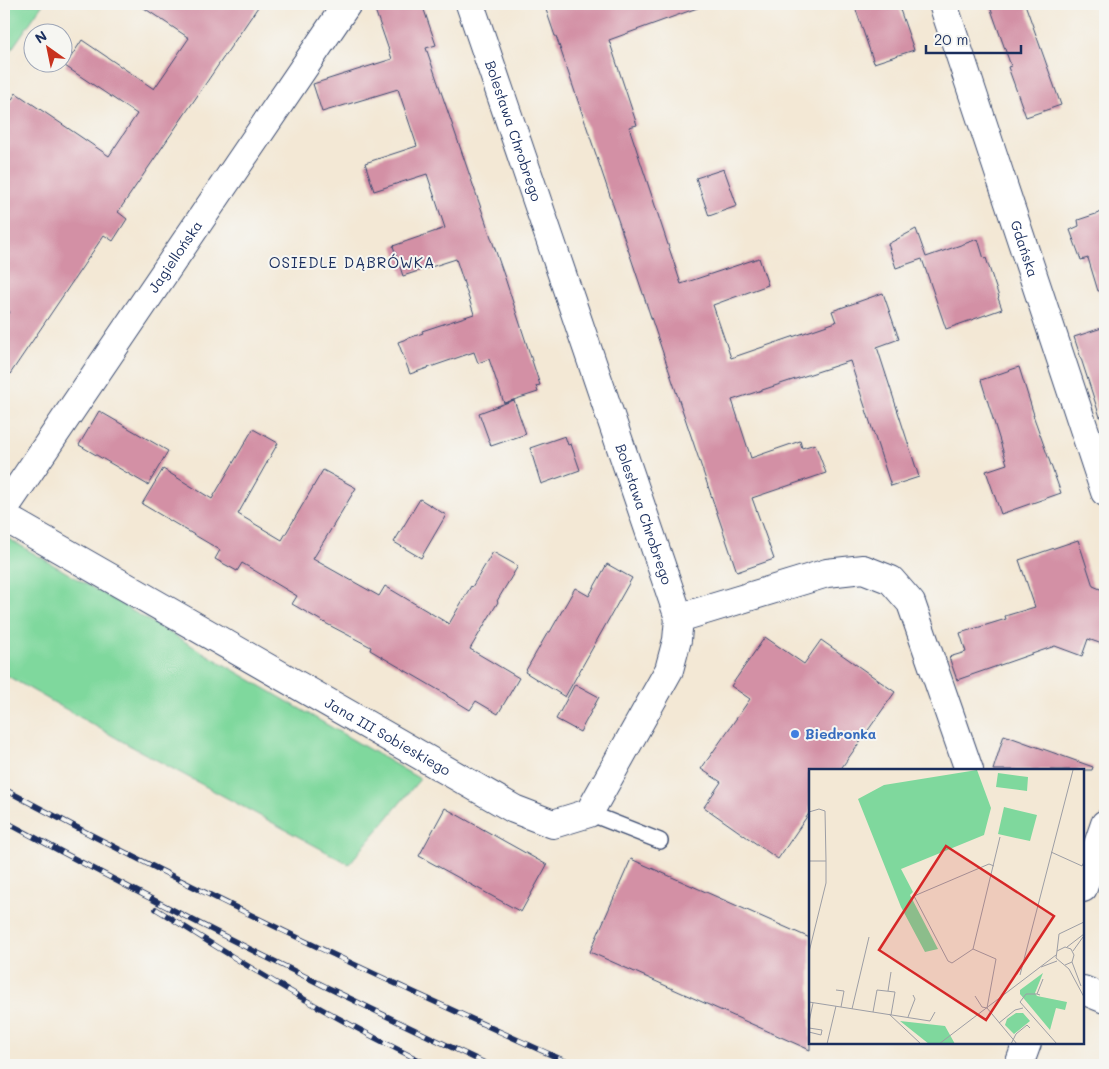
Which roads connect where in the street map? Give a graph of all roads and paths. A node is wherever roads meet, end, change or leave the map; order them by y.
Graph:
1 (347, 4) edge
2 (470, 4) edge
3 (943, 4) edge
4 (1105, 492) edge
5 (4, 509) edge
6 (4, 517) edge
7 (679, 618) junction
8 (969, 769) edge
9 (589, 813) junction
10 (1105, 824) edge
11 (660, 841) dead end
12 (1084, 885) edge
13 (1084, 990) edge
14 (1105, 999) edge
15 (1027, 1044) edge
16 (1019, 1065) edge

1 - 5 street, Jagiellońska
2 - 7 street, Bolesława Chrobrego
3 - 4 street, Gdańska
6 - 9 street, Jana III Sobieskiego
7 - 8 street
7 - 9 street
9 - 11 lane
10 - 12 street
13 - 14 street
15 - 16 street

